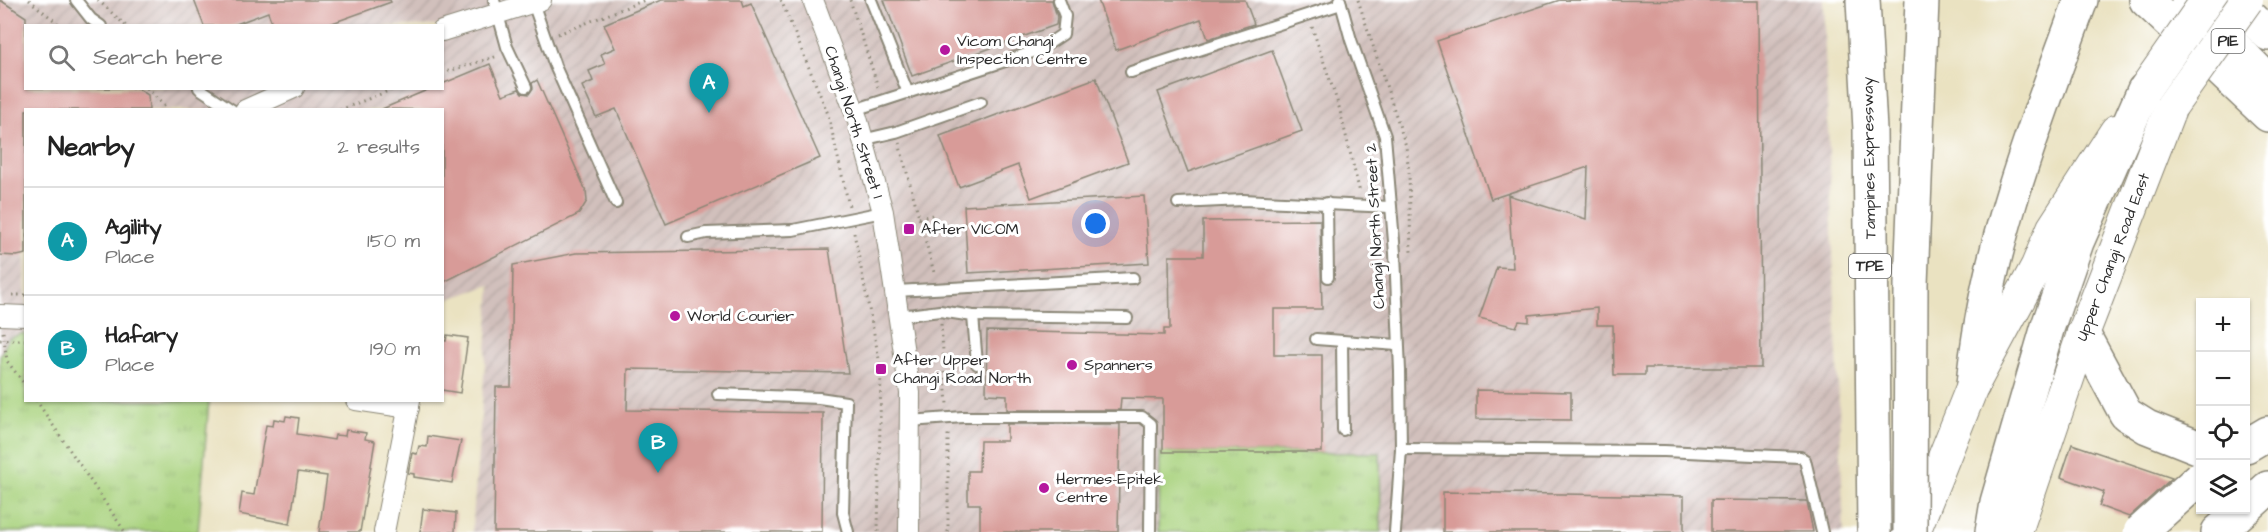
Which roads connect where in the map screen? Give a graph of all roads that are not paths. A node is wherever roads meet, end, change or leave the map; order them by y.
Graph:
1 (76, 0) edge
2 (813, 0) edge
3 (871, 0) edge
4 (1059, 0) edge
5 (1863, 0) edge
6 (1922, 0) edge
7 (2081, 0) edge
8 (2146, 0) edge
9 (2187, 0) edge
10 (2207, 0) edge
11 (2233, 0) edge
12 (2247, 0) edge
13 (535, 1) edge
14 (1340, 2) edge
15 (495, 7) edge
16 (98, 24) edge
17 (444, 30) edge
18 (2268, 33) edge
19 (1131, 72) dead end
20 (2268, 81) edge
21 (526, 87) dead end
22 (202, 90) edge
23 (290, 90) edge
24 (908, 93) junction
25 (2157, 99) junction
26 (981, 102) dead end
27 (229, 108) edge
28 (249, 108) edge
29 (854, 110) junction
30 (2268, 115) edge
31 (862, 140) junction
32 (616, 203) dead end
33 (1178, 203) dead end
34 (1327, 203) junction
35 (1390, 207) junction
36 (883, 212) junction
37 (688, 237) dead end
38 (2037, 266) junction
39 (1328, 277) dead end
40 (1133, 278) dead end
41 (896, 291) junction
42 (1, 315) edge
43 (24, 316) edge
44 (899, 316) junction
45 (973, 316) junction
46 (1127, 318) dead end
47 (2083, 334) junction
48 (1316, 339) dead end
49 (1341, 341) junction
50 (1397, 345) junction
51 (977, 364) dead end
52 (1973, 385) junction
53 (718, 394) dead end
54 (383, 402) edge
55 (410, 404) edge
56 (910, 421) junction
57 (1343, 430) dead end
58 (2268, 433) edge
59 (2250, 442) edge
60 (2196, 447) edge
61 (1401, 449) junction
62 (2196, 482) edge
63 (2268, 488) edge
64 (2250, 504) edge
65 (2238, 514) edge
66 (384, 532) edge
67 (848, 532) edge
68 (909, 532) edge
69 (1150, 532) edge
70 (1395, 532) edge
71 (1822, 532) edge
72 (1874, 532) edge
73 (1910, 532) edge
74 (1914, 532) edge
75 (1937, 532) edge
76 (1992, 532) edge
77 (2016, 532) edge
78 (2140, 532) edge
79 (2218, 532) edge

1 - 16 lane
2 - 29 street, Changi North Street 1
3 - 24 lane
4 - 24 lane
5 - 72 highway, Tampines Expressway / TPE
6 - 73 highway, TPE, bridge
7 - 52 highway
8 - 30 highway
9 - 20 highway, PIE
10 - 25 main road, Upper Changi Road East, bridge
11 - 18 highway, PIE
12 - 25 main road, Upper Changi Road East, bridge
13 - 15 street
13 - 32 lane
14 - 19 lane
14 - 35 lane, Changi North Street 2
15 - 17 street
15 - 21 lane
22 - 27 lane
23 - 28 street
24 - 29 lane
25 - 38 main road, Upper Changi Road East
25 - 47 main road, Upper Changi Road East
25 - 76 highway
26 - 31 lane
29 - 31 street, Changi North Street 1
31 - 36 street, Changi North Street 1
33 - 34 lane
34 - 35 lane
34 - 39 lane
35 - 50 lane, Changi North Street 2
36 - 37 lane
36 - 41 street, Changi North Street 1
38 - 52 main road, Upper Changi Road East
38 - 75 main road, Upper Changi Road East
40 - 41 lane
41 - 44 street, Changi North Street 1
42 - 43 street
44 - 45 lane
44 - 56 street, Changi North Street 1
45 - 46 lane
45 - 51 lane
47 - 60 highway
47 - 77 main road, Upper Changi Road East
48 - 49 lane
49 - 50 lane
49 - 57 lane
50 - 61 lane, Changi North Street 2
52 - 74 main road, Upper Changi Road East
53 - 67 lane
54 - 55 street
55 - 66 street
56 - 68 street, Changi North Street 1
56 - 69 lane
58 - 59 highway
61 - 70 lane, Changi North Street 2
61 - 71 lane
62 - 78 highway, bridge
63 - 64 highway
65 - 79 highway

